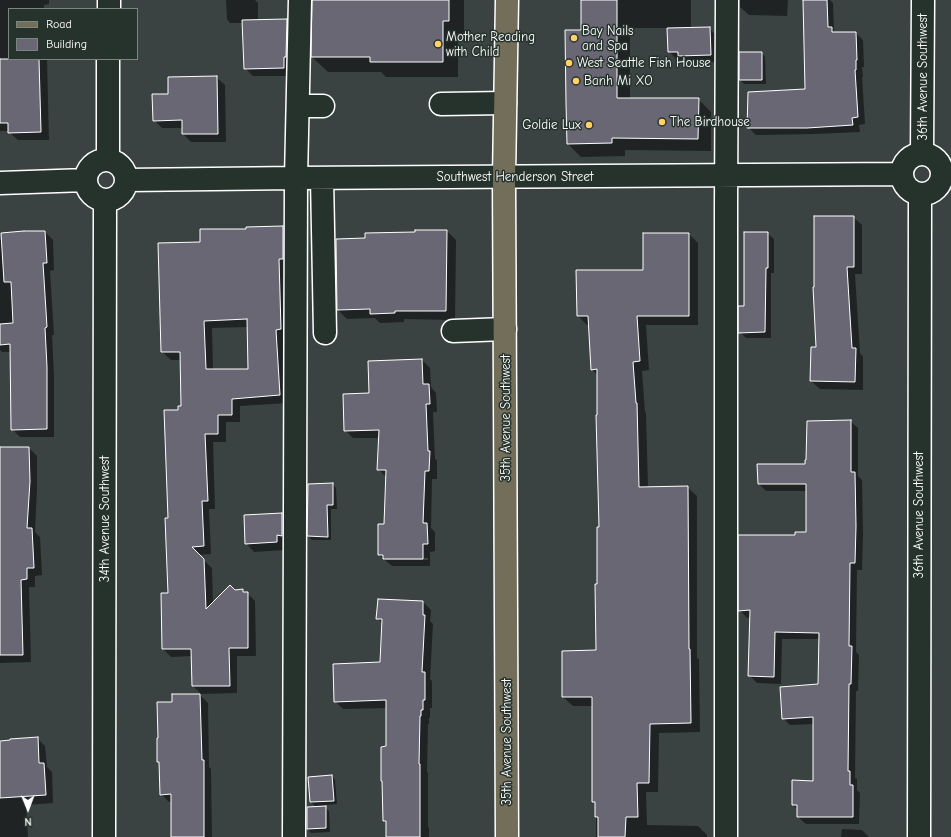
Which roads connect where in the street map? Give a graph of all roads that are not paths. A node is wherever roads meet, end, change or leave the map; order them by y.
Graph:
1 (300, 0) edge
2 (507, 0) edge
3 (727, 0) edge
4 (923, 0) edge
5 (108, 60) edge
6 (505, 103) junction
7 (441, 104) dead end
8 (298, 106) junction
9 (323, 106) dead end
10 (922, 154) junction
11 (108, 160) junction
12 (902, 174) junction
13 (947, 174) edge
14 (726, 175) junction
15 (504, 177) junction
16 (296, 178) junction
17 (322, 178) junction
18 (86, 180) junction
19 (127, 180) junction
20 (0, 183) edge
21 (920, 194) junction
22 (105, 201) junction
23 (505, 329) junction
24 (453, 331) dead end
25 (325, 333) dead end
26 (104, 837) edge
27 (294, 837) edge
28 (507, 837) edge
29 (726, 837) edge
30 (919, 837) edge

1 - 8 street
2 - 6 main road, 35th Avenue Southwest
3 - 14 street
4 - 10 street, 36th Avenue Southwest
5 - 11 street
6 - 7 street
6 - 15 main road, 35th Avenue Southwest
8 - 9 street
8 - 16 street
10 - 12 street
10 - 13 street
11 - 18 street
11 - 19 street
12 - 14 street, Southwest Henderson Street
12 - 21 street
13 - 21 street
14 - 15 street, Southwest Henderson Street
14 - 29 street
15 - 17 street, Southwest Henderson Street
15 - 23 main road, 35th Avenue Southwest
16 - 17 street, Southwest Henderson Street
16 - 19 street, Southwest Henderson Street
16 - 27 street
17 - 25 street
18 - 20 street
18 - 22 street
19 - 22 street
21 - 30 street, 36th Avenue Southwest
22 - 26 street, 34th Avenue Southwest
23 - 24 street
23 - 28 main road, 35th Avenue Southwest

